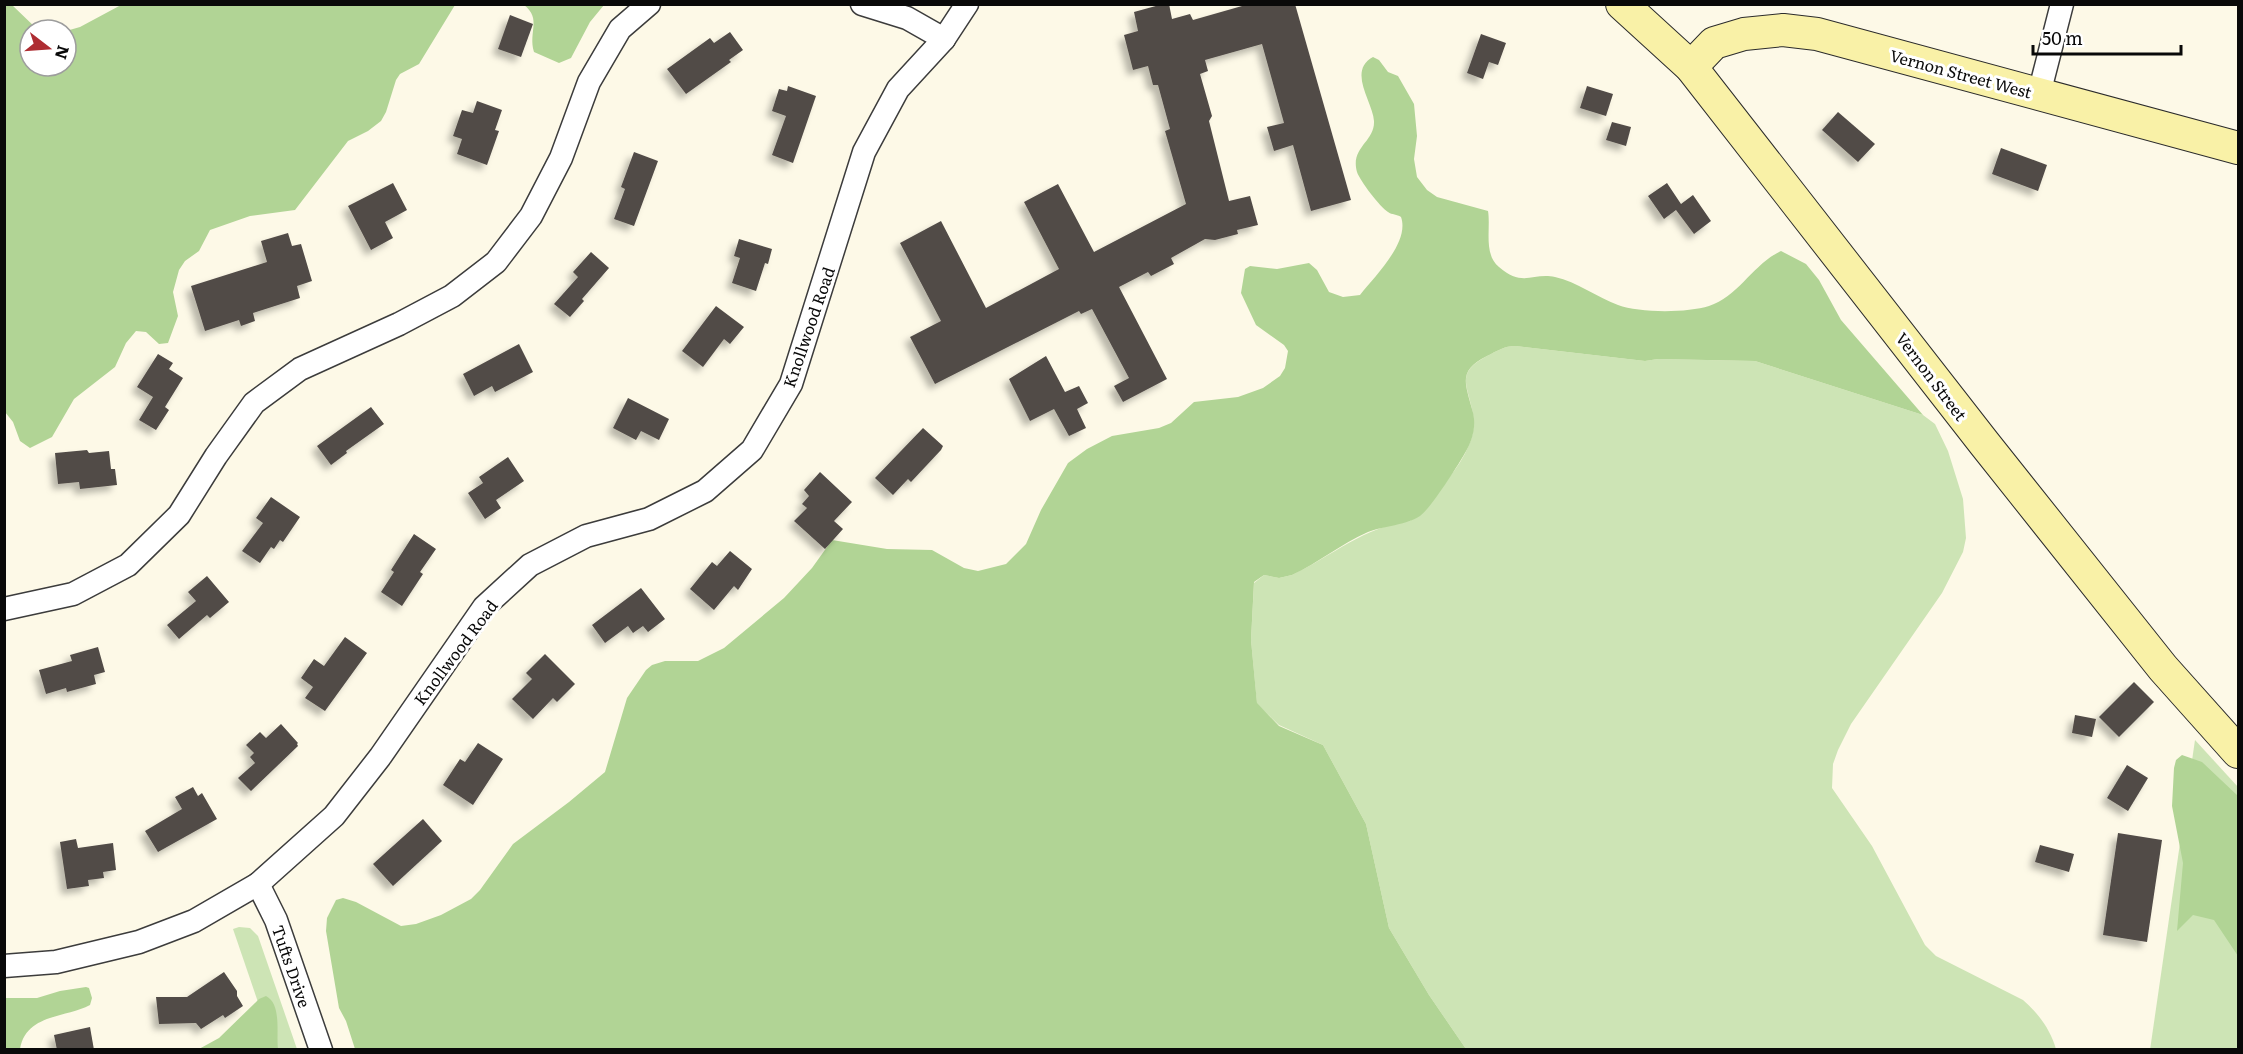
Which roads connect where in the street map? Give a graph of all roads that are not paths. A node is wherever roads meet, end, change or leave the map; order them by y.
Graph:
1 (649, 4) edge
2 (862, 4) edge
3 (967, 4) edge
4 (1622, 4) edge
5 (2062, 4) edge
6 (944, 39) junction
7 (1691, 67) junction
8 (2039, 94) junction
9 (2238, 148) edge
10 (4, 609) edge
11 (2238, 752) edge
12 (258, 884) junction
13 (4, 966) edge
14 (321, 1050) edge

1 - 10 street
2 - 6 street
3 - 6 street, Knollwood Road
4 - 7 street, Vernon Street
5 - 8 street
6 - 12 street, Knollwood Road
7 - 8 street, Vernon Street West
7 - 11 street, Vernon Street
8 - 9 street, Vernon Street West
12 - 13 street, Knollwood Road
12 - 14 street, Tufts Drive

